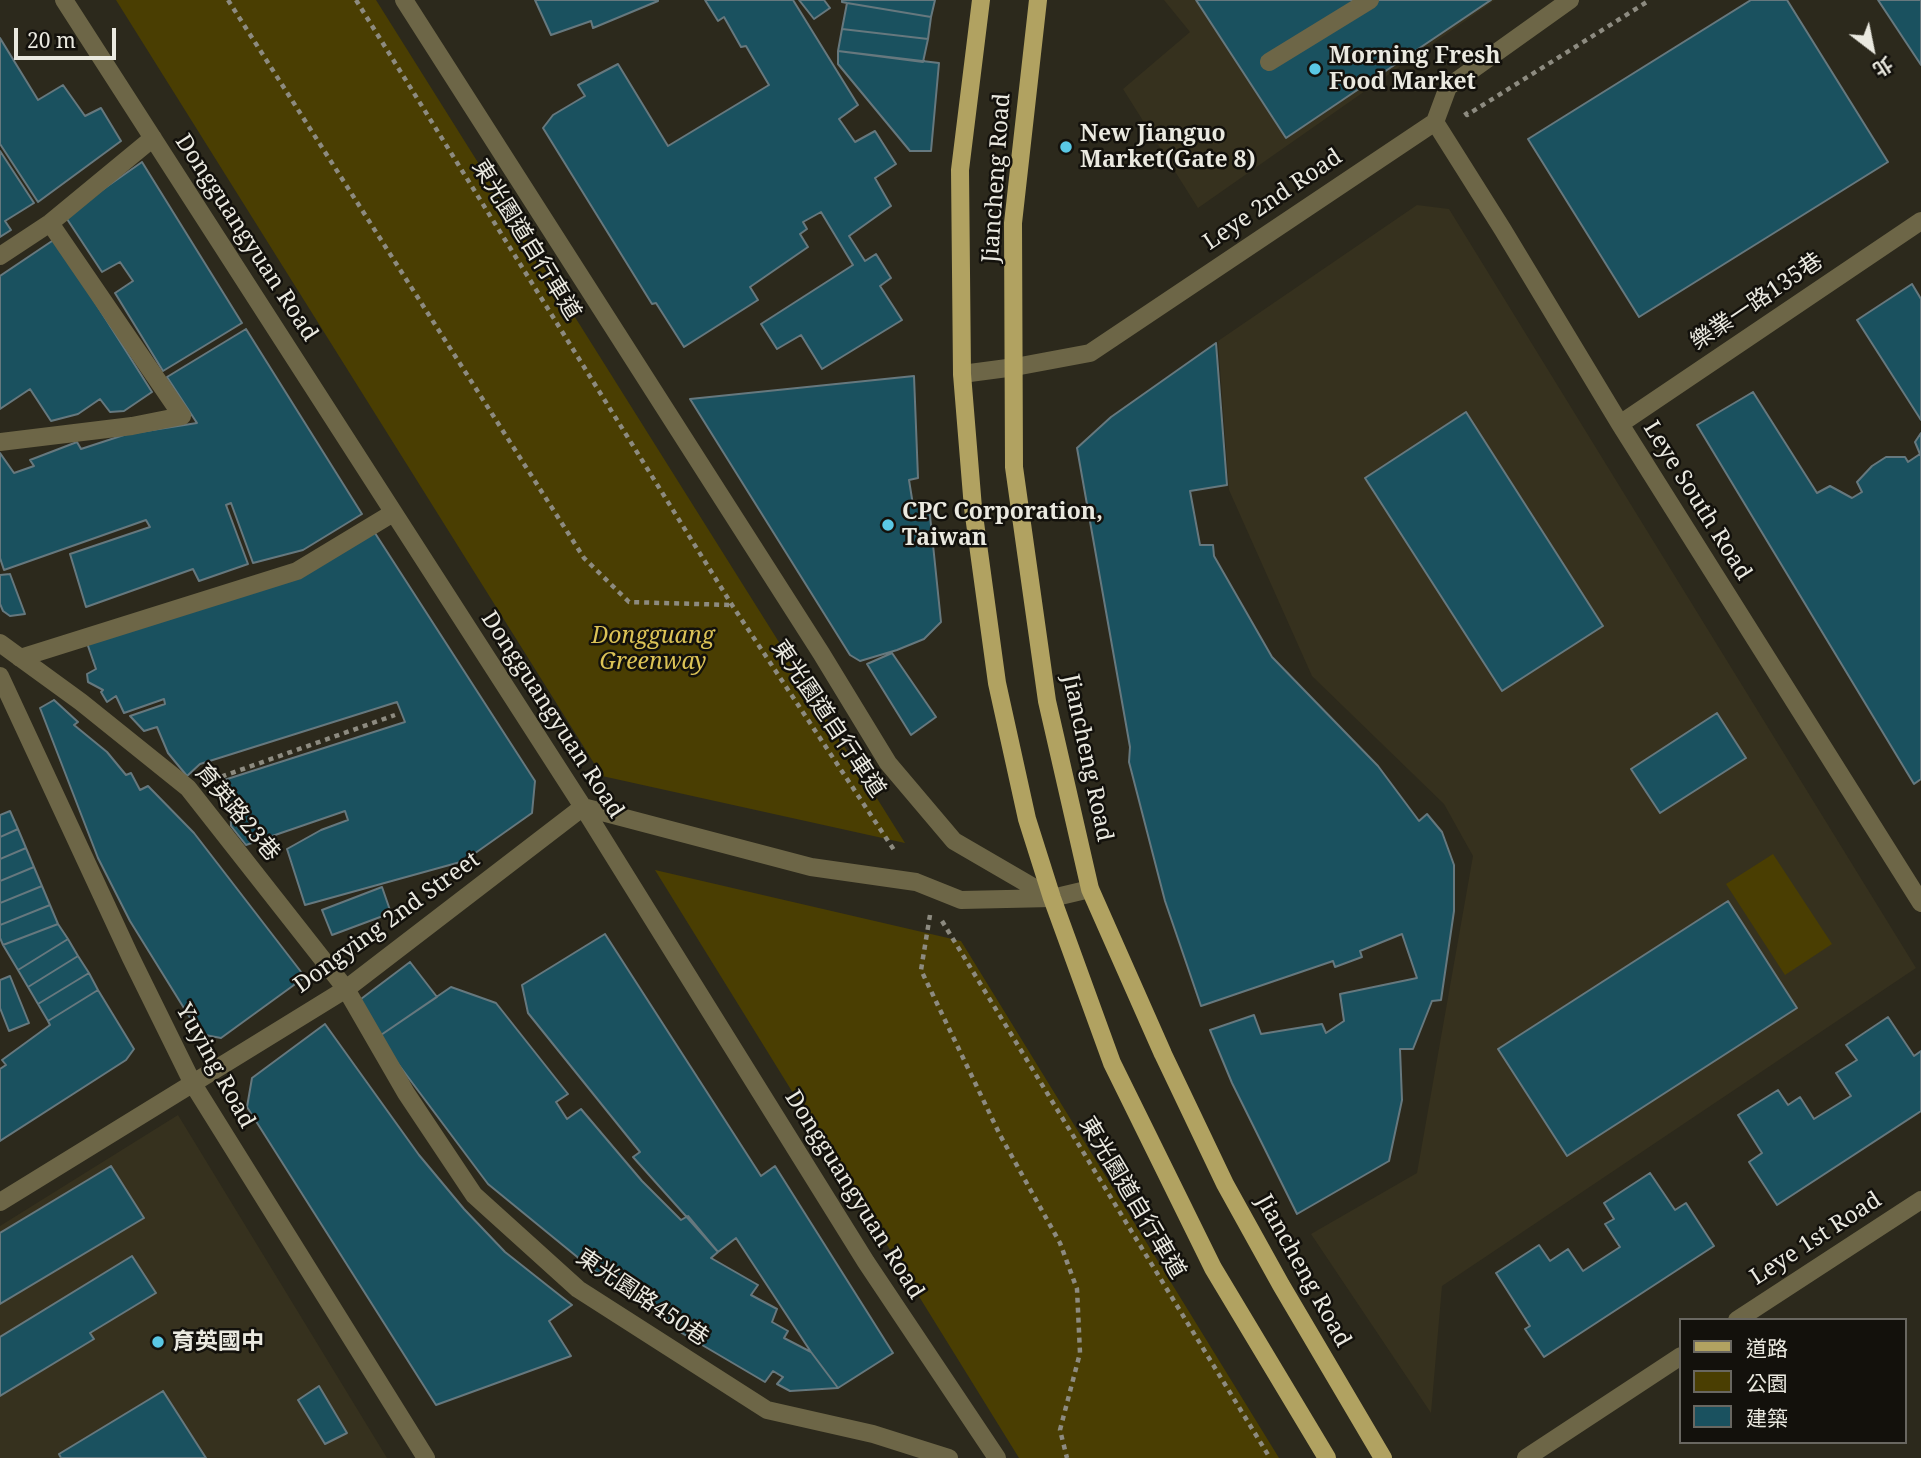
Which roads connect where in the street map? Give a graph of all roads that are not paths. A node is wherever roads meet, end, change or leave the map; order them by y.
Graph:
1 (64, 0) edge
2 (404, 0) edge
3 (981, 0) edge
4 (1038, 0) edge
5 (1370, 0) edge
6 (1570, 0) edge
7 (1269, 62) dead end
8 (1435, 122) junction
9 (153, 138) junction
10 (1921, 221) edge
11 (50, 223) junction
12 (0, 256) edge
13 (1015, 367) junction
14 (962, 374) junction
15 (1620, 424) junction
16 (0, 442) edge
17 (393, 513) junction
18 (0, 643) edge
19 (20, 658) junction
20 (0, 676) edge
21 (583, 807) junction
22 (1090, 889) junction
23 (1052, 898) junction
24 (1921, 903) edge
25 (346, 989) junction
26 (193, 1084) junction
27 (1921, 1199) edge
28 (0, 1202) edge
29 (1740, 1318) edge
30 (1680, 1357) edge
31 (426, 1458) edge
32 (949, 1458) edge
33 (997, 1458) edge
34 (1327, 1458) edge
35 (1383, 1458) edge
36 (1526, 1458) edge

1 - 9 street, Dongguangyuan Road
2 - 23 street
3 - 14 main road, Jiancheng Road
4 - 13 main road, Jiancheng Road
5 - 7 street
6 - 8 street
8 - 13 street, Leye 2nd Road
8 - 15 street, Leye South Road
9 - 11 street
9 - 17 street, Dongguangyuan Road
10 - 15 street, 樂業一路135巷
11 - 12 street
11 - 16 street
13 - 14 street, Leye 2nd Road
13 - 22 main road, Jiancheng Road
14 - 23 main road, Jiancheng Road
15 - 24 street, Leye South Road
17 - 19 street
17 - 21 street, Dongguangyuan Road
18 - 19 street, 育英路23巷
19 - 25 street, 育英路23巷
20 - 26 street, Yuying Road
21 - 23 street
21 - 25 street, Dongying 2nd Street
21 - 33 street, Dongguangyuan Road
22 - 23 street
22 - 35 main road, Jiancheng Road
23 - 34 main road, Jiancheng Road
25 - 26 street, Dongying 2nd Street
25 - 32 street, 東光園路450巷
26 - 28 street, Dongying 2nd Street
26 - 31 street, Yuying Road
27 - 29 street, Leye 1st Road
30 - 36 street

